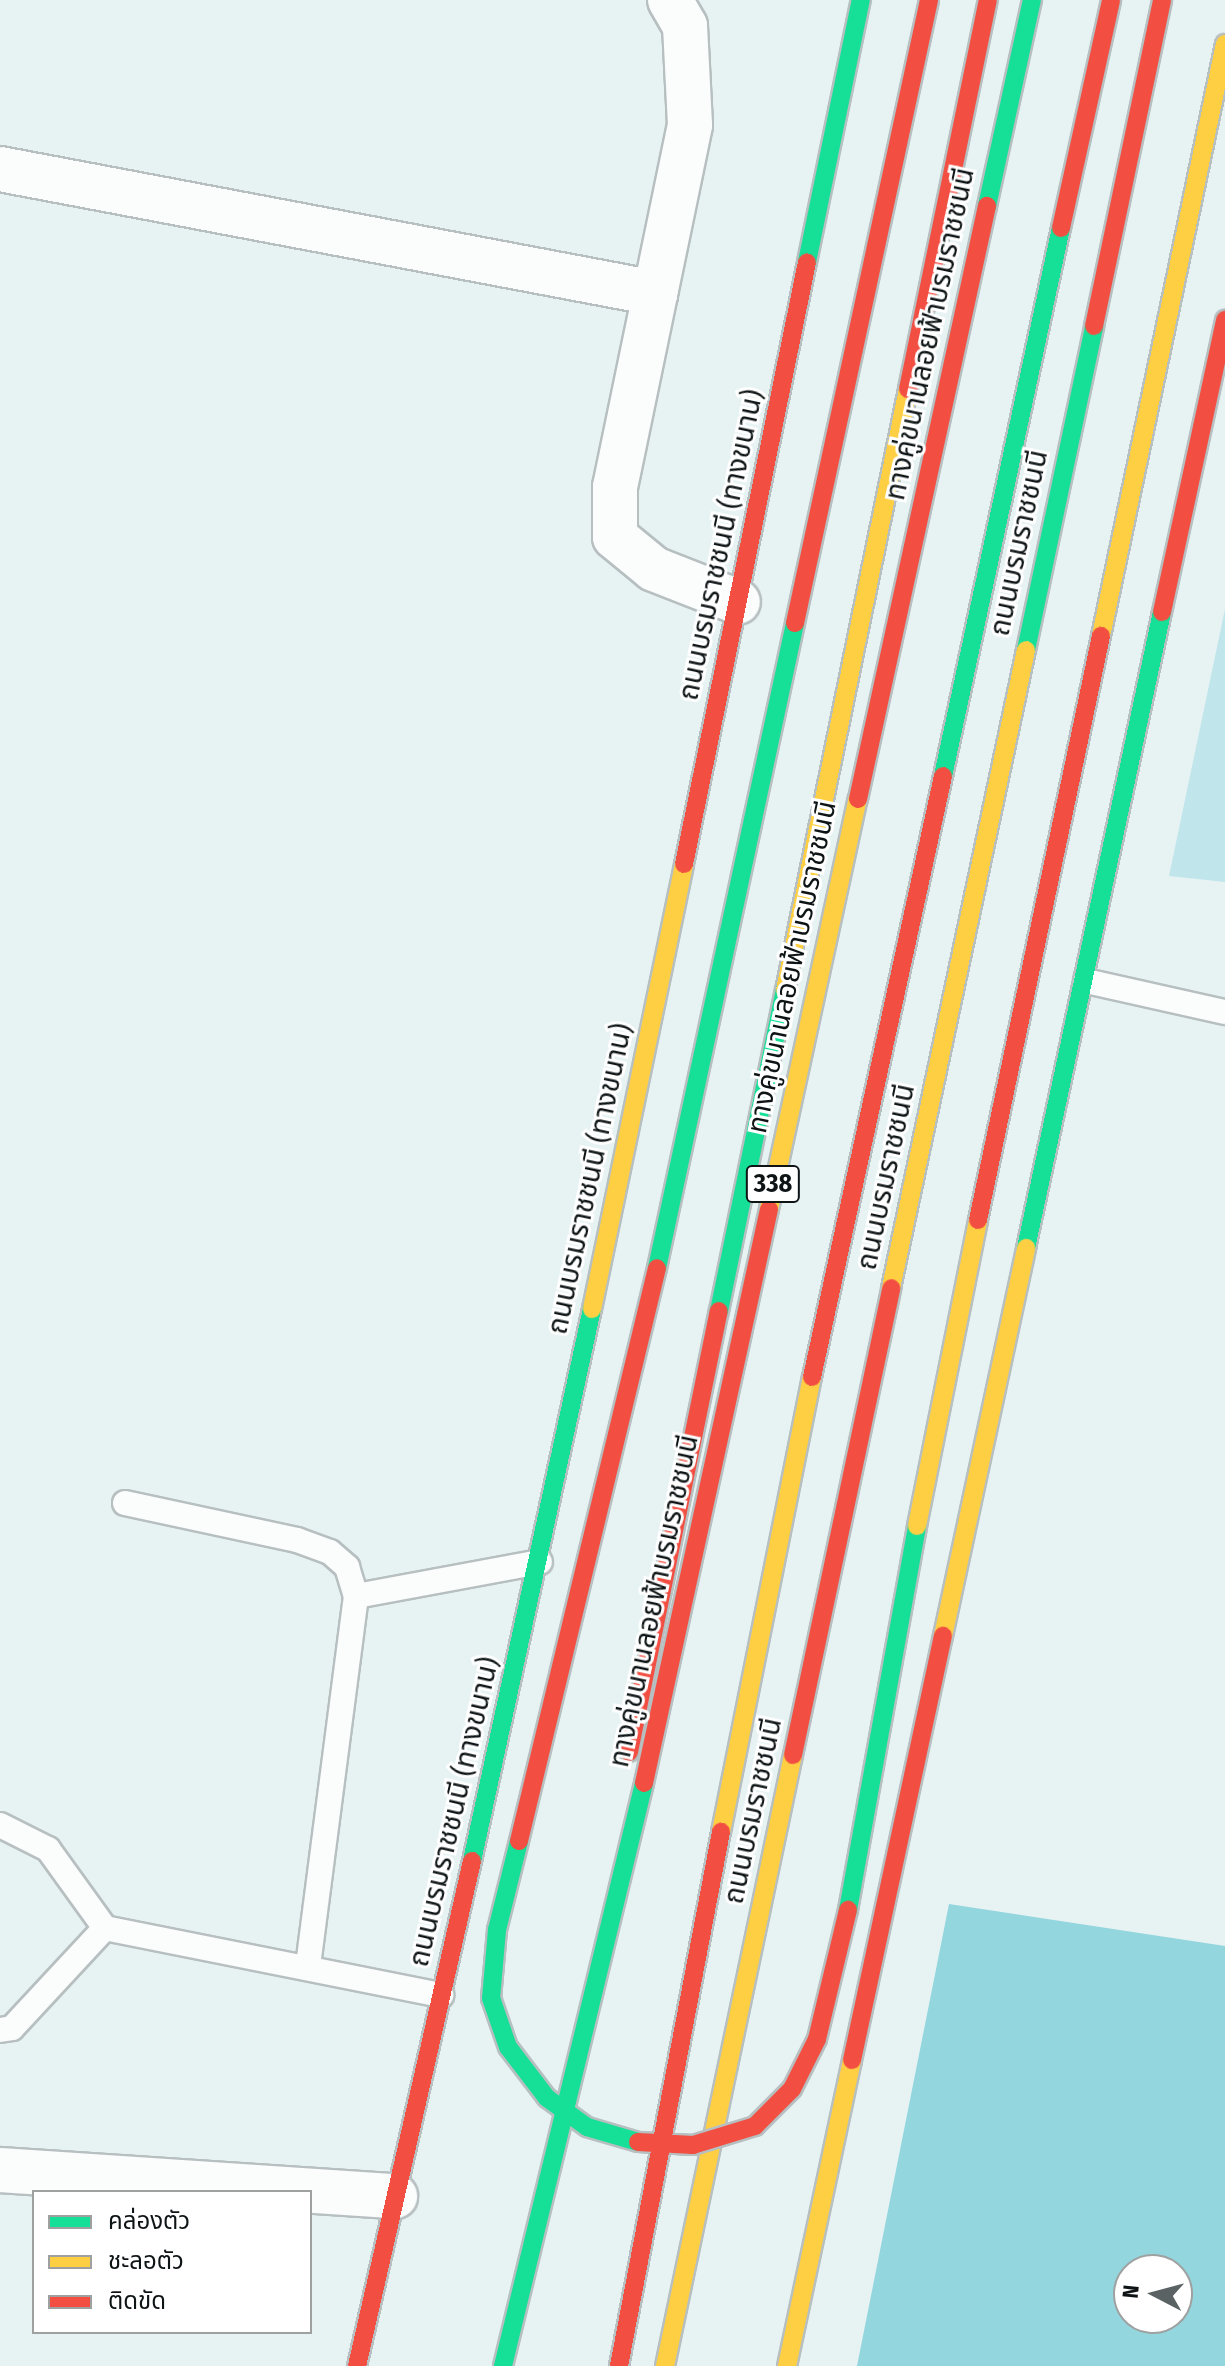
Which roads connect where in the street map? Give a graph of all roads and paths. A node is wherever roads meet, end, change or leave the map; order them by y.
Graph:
1 (670, 0) edge
2 (861, 0) edge
3 (929, 0) edge
4 (988, 0) edge
5 (1032, 0) edge
6 (1111, 0) edge
7 (1162, 0) edge
8 (1225, 44) edge
9 (0, 169) edge
10 (655, 293) junction
11 (1225, 320) edge
12 (738, 602) junction
13 (1086, 981) junction
14 (1225, 1012) edge
15 (125, 1503) dead end
16 (540, 1562) junction
17 (356, 1596) junction
18 (0, 1825) edge
19 (105, 1928) junction
20 (308, 1968) junction
21 (441, 1995) junction
22 (0, 2030) edge
23 (0, 2170) edge
24 (304, 2190) edge
25 (312, 2191) edge
26 (395, 2196) junction
27 (357, 2366) edge
28 (505, 2366) edge
29 (619, 2366) edge
30 (665, 2366) edge
31 (787, 2366) edge

1 - 10 street
2 - 12 main road, ถนนบรมราชชนนี (ทางขนาน)
3 - 8 main road, bridge
4 - 28 main road, 338
5 - 28 main road, ทางคู่ขนานลอยฟ้าบรมราชชนนี / 338, bridge
6 - 29 main road, bridge
7 - 30 main road, ถนนบรมราชชนนี
9 - 10 street
10 - 12 street
11 - 13 main road
12 - 16 main road, ถนนบรมราชชนนี (ทางขนาน)
13 - 14 lane
13 - 31 main road
15 - 17 lane
16 - 17 lane
16 - 21 main road, ถนนบรมราชชนนี (ทางขนาน)
17 - 20 lane
18 - 19 lane
19 - 20 lane
19 - 22 lane
20 - 21 lane
21 - 26 main road, ถนนบรมราชชนนี (ทางขนาน)
23 - 24 street
25 - 26 street
26 - 27 main road, ถนนบรมราชชนนี (ทางขนาน)

